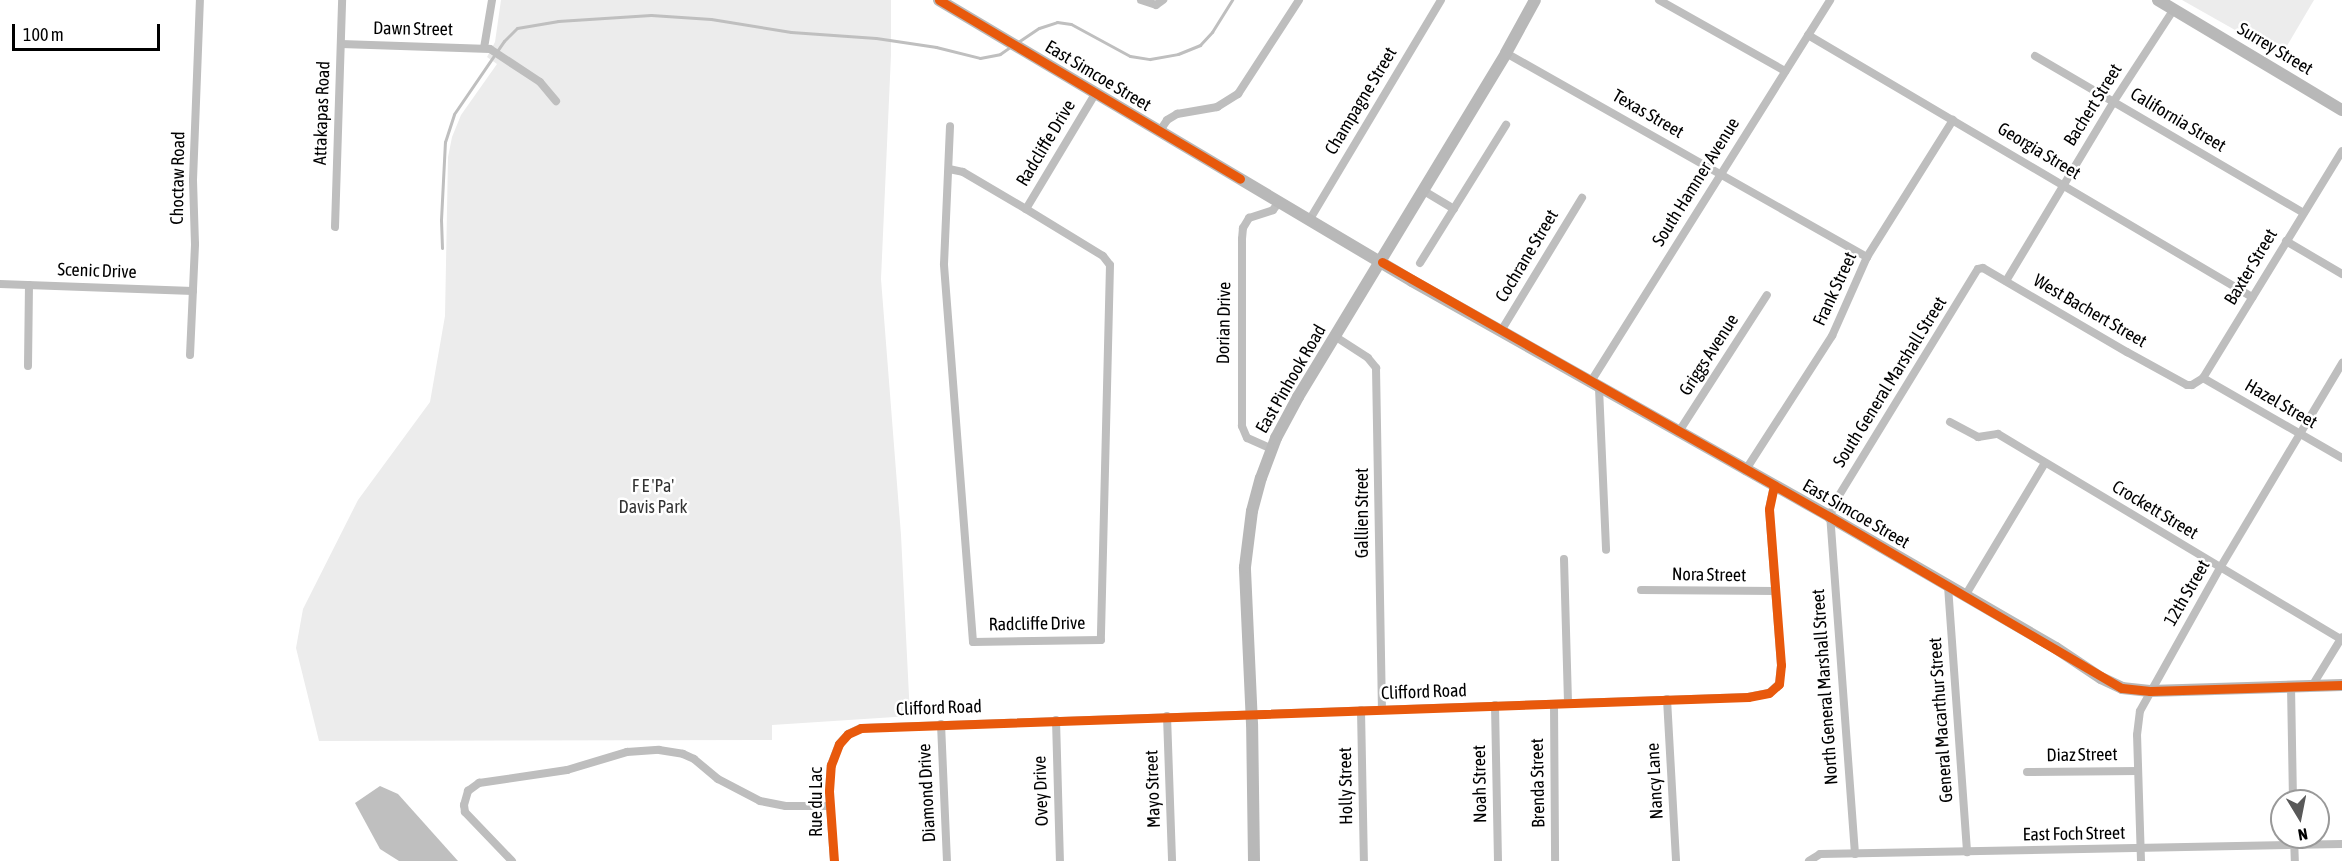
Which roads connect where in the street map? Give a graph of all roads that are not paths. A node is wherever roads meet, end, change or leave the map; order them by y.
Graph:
1 (200, 0) edge
2 (342, 0) edge
3 (492, 0) edge
4 (939, 0) edge
5 (1141, 0) edge
6 (1163, 0) edge
7 (1299, 0) edge
8 (1441, 0) edge
9 (1535, 0) edge
10 (1659, 0) edge
11 (1830, 0) edge
12 (2158, 0) edge
13 (2174, 9) junction
14 (1808, 35) junction
15 (341, 44) junction
16 (487, 49) junction
17 (1506, 53) junction
18 (2035, 56) dead end
19 (1785, 71) junction
20 (1095, 94) junction
21 (556, 101) dead end
22 (2114, 101) junction
23 (2342, 110) edge
24 (1953, 120) junction
25 (1506, 125) dead end
26 (950, 126) dead end
27 (1159, 132) junction
28 (2342, 151) edge
29 (949, 169) junction
30 (1720, 174) junction
31 (2064, 185) junction
32 (1424, 191) junction
33 (1582, 198) dead end
34 (1280, 202) junction
35 (1026, 209) junction
36 (1454, 209) junction
37 (2304, 213) junction
38 (1310, 219) junction
39 (335, 227) dead end
40 (2286, 241) junction
41 (1867, 257) junction
42 (1382, 262) junction
43 (1420, 263) dead end
44 (1983, 268) joint
45 (2342, 273) edge
46 (2006, 281) junction
47 (0, 284) edge
48 (29, 285) junction
49 (193, 291) junction
50 (1767, 295) dead end
51 (2252, 297) junction
52 (1501, 331) junction
53 (1336, 337) junction
54 (190, 355) dead end
55 (2342, 363) edge
56 (28, 366) dead end
57 (2203, 378) junction
58 (1594, 385) junction
59 (1950, 422) dead end
60 (1678, 433) junction
61 (2300, 434) junction
62 (1272, 449) junction
63 (2342, 458) edge
64 (2044, 463) junction
65 (1745, 471) junction
66 (1774, 486) junction
67 (1830, 517) junction
68 (1606, 549) dead end
69 (1564, 559) dead end
70 (2220, 568) junction
71 (1948, 586) junction
72 (1641, 590) dead end
73 (1776, 591) junction
74 (1965, 596) junction
75 (2341, 639) edge
76 (2342, 685) edge
77 (2312, 686) junction
78 (2291, 687) junction
79 (2150, 691) junction
80 (1667, 699) junction
81 (1568, 703) junction
82 (1554, 704) junction
83 (1495, 705) junction
84 (1361, 710) junction
85 (1382, 710) junction
86 (1252, 714) junction
87 (1167, 716) junction
88 (1056, 720) junction
89 (941, 723) junction
90 (868, 727) joint
91 (2138, 771) junction
92 (2027, 772) dead end
93 (2293, 789) edge
94 (830, 806) junction
95 (2270, 842) edge
96 (2140, 849) junction
97 (1967, 852) junction
98 (1855, 854) junction
99 (512, 861) edge
100 (834, 861) edge
101 (947, 861) edge
102 (1060, 861) edge
103 (1172, 861) edge
104 (1254, 861) edge
105 (1364, 861) edge
106 (1498, 861) edge
107 (1555, 861) edge
108 (1676, 861) edge
109 (1809, 861) edge
110 (2140, 861) edge

1 - 49 street, Choctaw Road
2 - 15 street, Attakapas Road
3 - 16 street
4 - 20 street, East Simcoe Street
5 - 6 street
7 - 27 street
8 - 38 street, Champagne Street
9 - 17 street, East Pinhook Road
10 - 19 street
11 - 14 street, South Hamner Avenue
12 - 13 street, Surrey Street
13 - 22 street, Bachert Street
13 - 23 street, Surrey Street
14 - 19 street, South Hamner Avenue
14 - 24 street, Georgia Street
15 - 16 street, Dawn Street
15 - 39 street, Attakapas Road
16 - 21 street
17 - 30 street, Texas Street
17 - 32 street, East Pinhook Road
18 - 22 street, California Street
19 - 30 street, South Hamner Avenue
20 - 27 street, East Simcoe Street
20 - 35 street, Radcliffe Drive
22 - 31 street, Bachert Street
22 - 37 street, California Street
24 - 31 street, Georgia Street
24 - 41 street, Frank Street
25 - 36 street
26 - 29 street, Radcliffe Drive
27 - 34 street, East Simcoe Street
28 - 37 street, Baxter Street
29 - 35 street, Radcliffe Drive
29 - 35 street, Radcliffe Drive
30 - 41 street, Texas Street
30 - 58 street, South Hamner Avenue
31 - 46 street, Bachert Street
31 - 51 street, Georgia Street
32 - 36 street
32 - 42 street, East Pinhook Road
33 - 52 street, Cochrane Street
34 - 38 street, East Simcoe Street
34 - 62 street, Dorian Drive
36 - 43 street
37 - 40 street, Baxter Street
38 - 42 street, East Simcoe Street
40 - 45 street
40 - 51 street, Baxter Street
41 - 65 street, Frank Street
42 - 52 street, East Simcoe Street
42 - 53 street, East Pinhook Road
44 - 46 street, West Bachert Street
44 - 67 street, South General Marshall Street
46 - 57 street, West Bachert Street
47 - 48 street, Scenic Drive
48 - 49 street, Scenic Drive
48 - 56 street
49 - 54 street, Choctaw Road
50 - 60 street, Griggs Avenue
51 - 57 street, Baxter Street
52 - 58 street, East Simcoe Street
53 - 62 street, East Pinhook Road
53 - 85 street, Gallien Street
55 - 61 street, 12th Street
57 - 61 street, Hazel Street
58 - 60 street, East Simcoe Street
58 - 68 street
59 - 64 street, Crockett Street
60 - 65 street, East Simcoe Street
61 - 63 street, Hazel Street
61 - 70 street, 12th Street
62 - 86 street, East Pinhook Road
64 - 70 street, Crockett Street
64 - 74 street
65 - 66 street, East Simcoe Street
66 - 67 street, East Simcoe Street
66 - 73 street, Clifford Road
67 - 71 street, East Simcoe Street
67 - 98 street, North General Marshall Street
69 - 81 street
70 - 75 street, Crockett Street
70 - 79 street, 12th Street
71 - 74 street, East Simcoe Street
71 - 97 street, General Macarthur Street
72 - 73 street, Nora Street
73 - 80 street, Clifford Road
74 - 79 street, East Simcoe Street
75 - 77 street
76 - 77 street, East Simcoe Street
77 - 78 street, East Simcoe Street
78 - 79 street, East Simcoe Street
78 - 93 street
79 - 91 street, 12th Street
80 - 81 street, Clifford Road
80 - 108 street, Nancy Lane
81 - 82 street, Clifford Road
82 - 83 street, Clifford Road
82 - 107 street, Brenda Street
83 - 85 street, Clifford Road
83 - 106 street, Noah Street
84 - 85 street, Clifford Road
84 - 86 street, Clifford Road
84 - 105 street, Holly Street
86 - 87 street, Clifford Road
86 - 104 street, East Pinhook Road
87 - 88 street, Clifford Road
87 - 103 street, Mayo Street
88 - 89 street, Clifford Road
88 - 102 street, Ovey Drive
89 - 90 street, Clifford Road
89 - 101 street, Diamond Drive
90 - 94 street, Rue du Lac
91 - 92 street, Diaz Street
91 - 96 street, 12th Street
94 - 99 street, Rue du Lac
94 - 100 street, Rue du Lac
95 - 96 street, East Foch Street
96 - 97 street, East Foch Street
96 - 110 street, 12th Street
97 - 98 street, East Foch Street
98 - 109 street, East Foch Street

